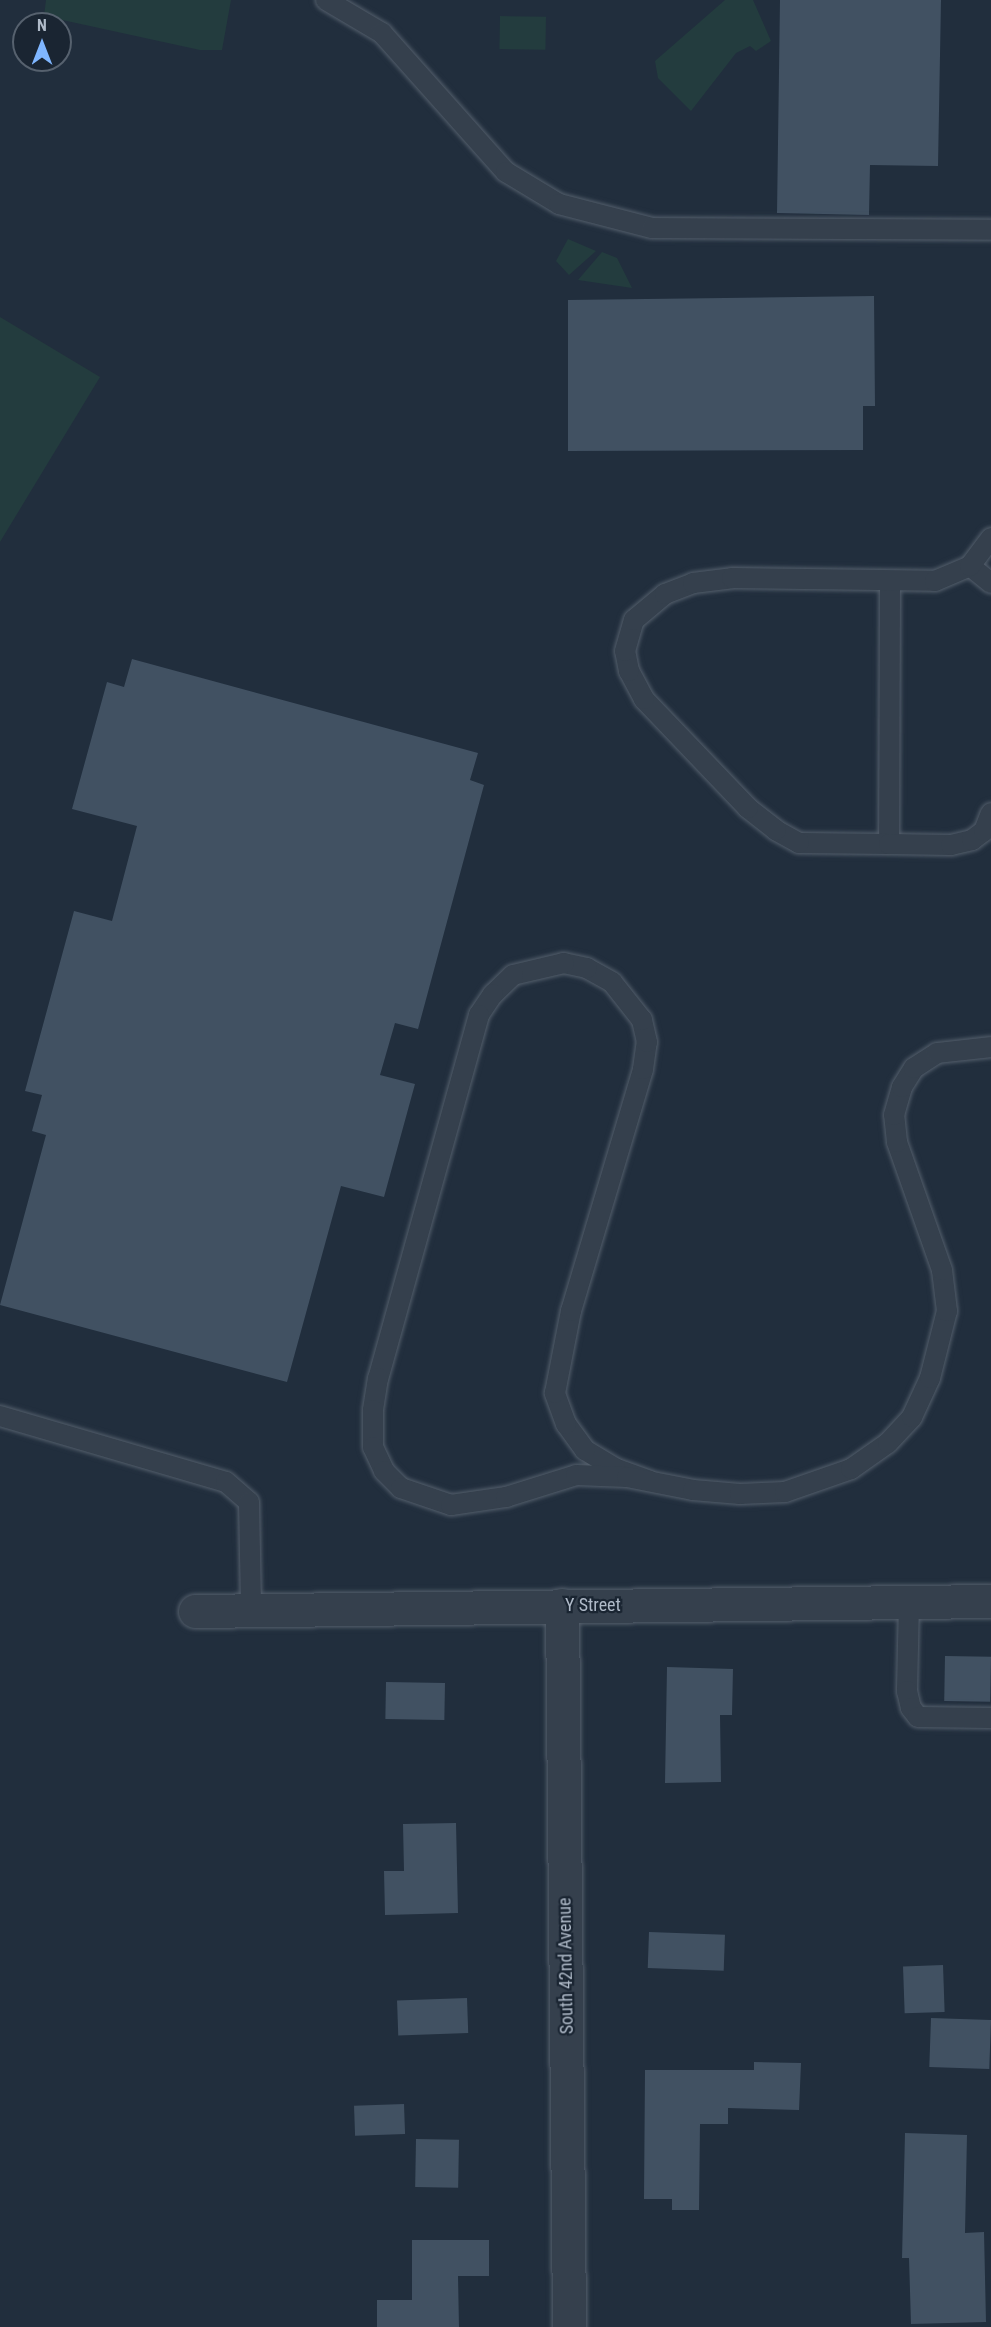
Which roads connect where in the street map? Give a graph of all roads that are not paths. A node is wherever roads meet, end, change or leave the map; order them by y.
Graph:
1 (326, 0) edge
2 (991, 230) edge
3 (991, 538) edge
4 (970, 566) junction
5 (991, 583) edge
6 (890, 584) junction
7 (991, 813) edge
8 (889, 844) junction
9 (991, 1047) edge
10 (0, 1416) edge
11 (650, 1481) junction
12 (991, 1601) edge
13 (909, 1602) junction
14 (562, 1605) junction
15 (251, 1610) junction
16 (195, 1611) dead end
17 (991, 1718) edge
18 (569, 2327) edge

1 - 2 lane
3 - 4 lane
4 - 5 lane
4 - 6 lane
6 - 8 lane
6 - 8 lane
7 - 8 lane
9 - 11 lane
10 - 15 lane
11 - 11 lane
12 - 13 street, Y Street
13 - 14 street, Y Street
13 - 17 lane
14 - 15 street, Y Street
14 - 18 street, South 42nd Avenue
15 - 16 street, Y Street

